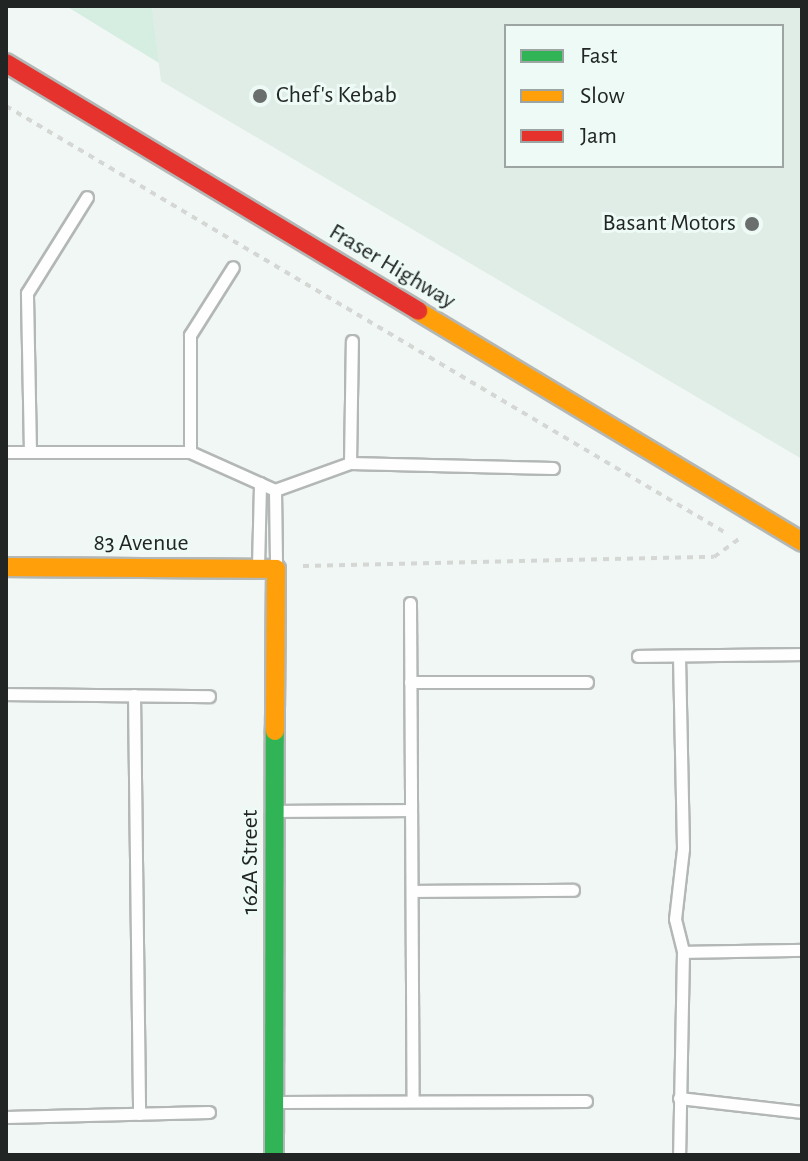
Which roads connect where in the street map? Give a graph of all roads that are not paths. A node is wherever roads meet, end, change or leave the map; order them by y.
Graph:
1 (6, 63) edge
2 (87, 197) dead end
3 (233, 267) dead end
4 (352, 341) dead end
5 (6, 452) edge
6 (30, 452) junction
7 (190, 452) junction
8 (350, 463) junction
9 (553, 468) dead end
10 (260, 483) junction
11 (275, 490) junction
12 (753, 512) junction
13 (802, 527) edge
14 (802, 542) edge
15 (6, 567) edge
16 (267, 569) junction
17 (410, 603) dead end
18 (802, 654) edge
19 (638, 656) dead end
20 (679, 656) junction
21 (410, 682) junction
22 (587, 682) dead end
23 (6, 694) edge
24 (134, 695) junction
25 (209, 696) dead end
26 (411, 810) junction
27 (275, 811) junction
28 (573, 890) dead end
29 (412, 891) junction
30 (802, 950) edge
31 (683, 952) junction
32 (679, 1098) junction
33 (413, 1101) junction
34 (586, 1101) dead end
35 (274, 1102) junction
36 (209, 1112) dead end
37 (802, 1112) edge
38 (139, 1114) junction
39 (6, 1117) edge
40 (274, 1155) edge
41 (679, 1155) edge

1 - 12 main road, Fraser Highway
2 - 6 lane
3 - 7 lane
4 - 8 lane
5 - 6 lane
6 - 7 lane
7 - 10 lane
8 - 9 lane
8 - 11 lane
10 - 11 lane
10 - 16 lane
11 - 16 lane
12 - 13 main road, Fraser Highway
12 - 14 main road, Fraser Highway
15 - 16 main road, 83 Avenue
16 - 27 main road, 162A Street
17 - 21 lane
18 - 20 lane
19 - 20 lane
20 - 31 lane
21 - 22 lane
21 - 26 lane
23 - 24 lane
24 - 25 lane
24 - 38 lane
26 - 27 lane
26 - 29 lane
27 - 35 main road, 162A Street
28 - 29 lane
29 - 33 lane
30 - 31 lane
31 - 32 lane
32 - 37 lane
32 - 41 lane
33 - 34 lane
33 - 35 lane
35 - 40 main road, 162A Street
36 - 38 lane
38 - 39 lane

